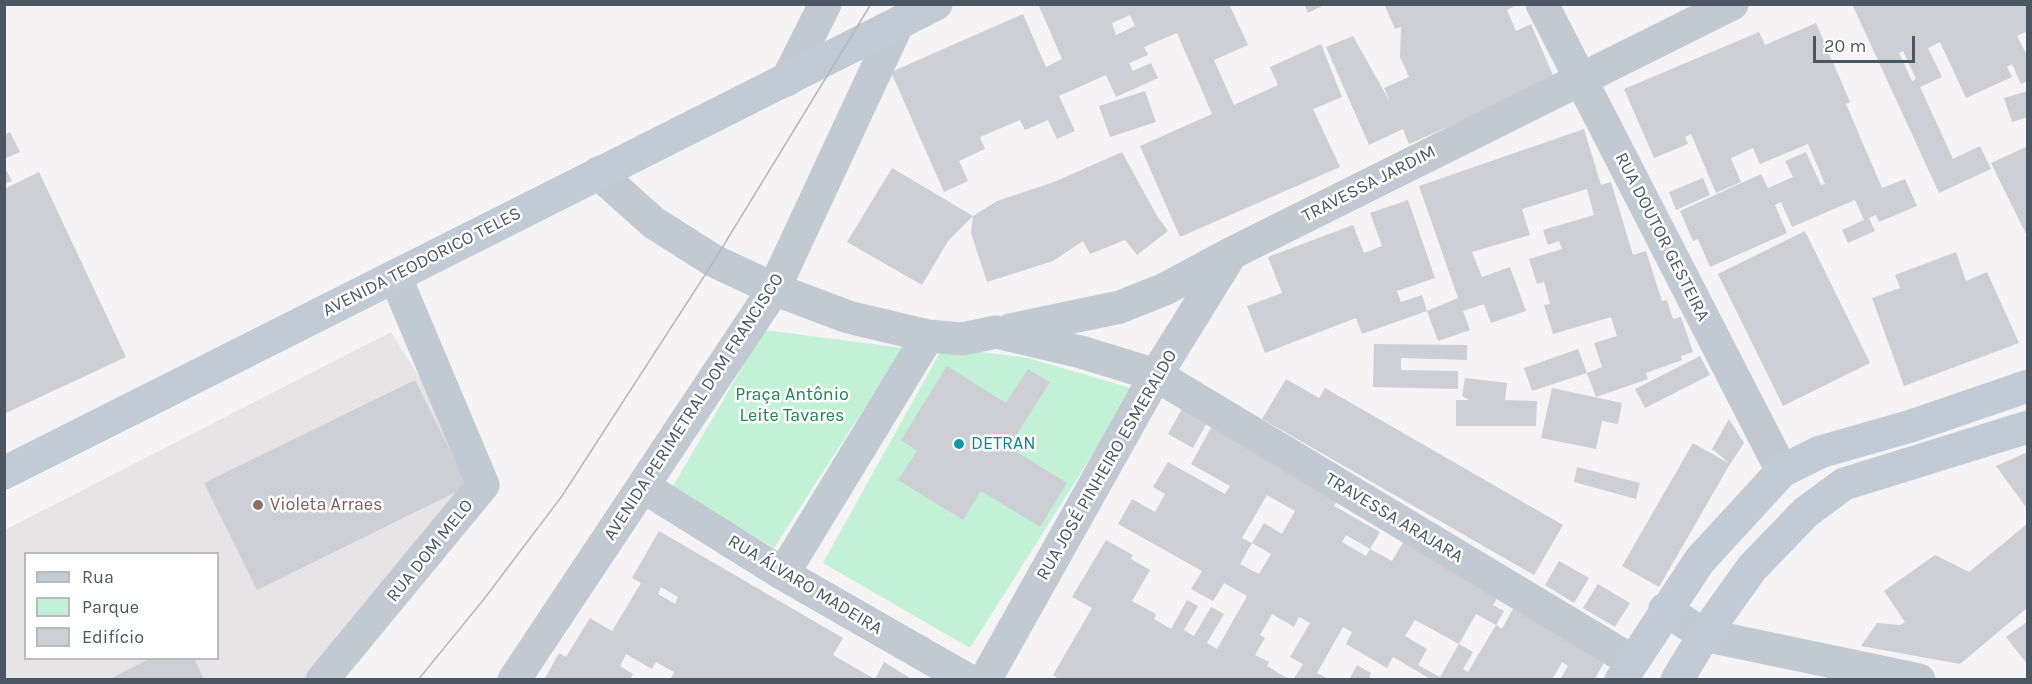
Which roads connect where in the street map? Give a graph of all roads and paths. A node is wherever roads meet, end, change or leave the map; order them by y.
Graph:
1 (825, 4) edge
2 (1542, 4) edge
3 (1732, 4) edge
4 (920, 11) edge
5 (1581, 78) junction
6 (787, 80) junction
7 (598, 173) junction
8 (1232, 253) junction
9 (395, 276) junction
10 (774, 290) junction
11 (996, 332) junction
12 (928, 336) junction
13 (1156, 375) junction
14 (2028, 386) edge
15 (1974, 404) junction
16 (2028, 427) edge
17 (1987, 440) junction
18 (1782, 471) junction
19 (4, 473) edge
20 (645, 487) junction
21 (783, 574) junction
22 (1665, 609) junction
23 (1704, 635) junction
24 (1627, 670) edge
25 (322, 680) edge
26 (514, 680) edge
27 (968, 680) edge
28 (985, 680) edge
29 (1677, 680) edge
30 (1919, 680) edge

1 - 6 street
2 - 5 street, RUA DOUTOR GESTEIRA
3 - 5 street, TRAVESSA JARDIM
4 - 6 main road, AVENIDA TEODORICO TELES
4 - 10 street, AVENIDA PERIMETRAL DOM FRANCISCO
5 - 8 street, TRAVESSA JARDIM
5 - 18 street, RUA DOUTOR GESTEIRA
6 - 7 main road, AVENIDA TEODORICO TELES
7 - 9 main road, AVENIDA TEODORICO TELES
7 - 10 street, TRAVESSA JARDIM
8 - 11 street, TRAVESSA JARDIM
8 - 13 street, RUA JOSÉ PINHEIRO ESMERALDO
9 - 19 main road, AVENIDA TEODORICO TELES
9 - 25 street, RUA DOM MELO
10 - 12 street, TRAVESSA JARDIM
10 - 20 street, AVENIDA PERIMETRAL DOM FRANCISCO
11 - 12 street, TRAVESSA JARDIM
11 - 13 street, TRAVESSA JARDIM
12 - 21 street
13 - 24 street, TRAVESSA ARAJARA
13 - 28 street, RUA JOSÉ PINHEIRO ESMERALDO
14 - 15 main road
15 - 17 main road
15 - 18 main road
16 - 17 main road
17 - 23 main road
18 - 22 main road
20 - 21 street, RUA ÁLVARO MADEIRA
20 - 26 street, AVENIDA PERIMETRAL DOM FRANCISCO
21 - 27 street, RUA ÁLVARO MADEIRA
22 - 23 street
22 - 24 main road
23 - 29 main road
23 - 30 street

